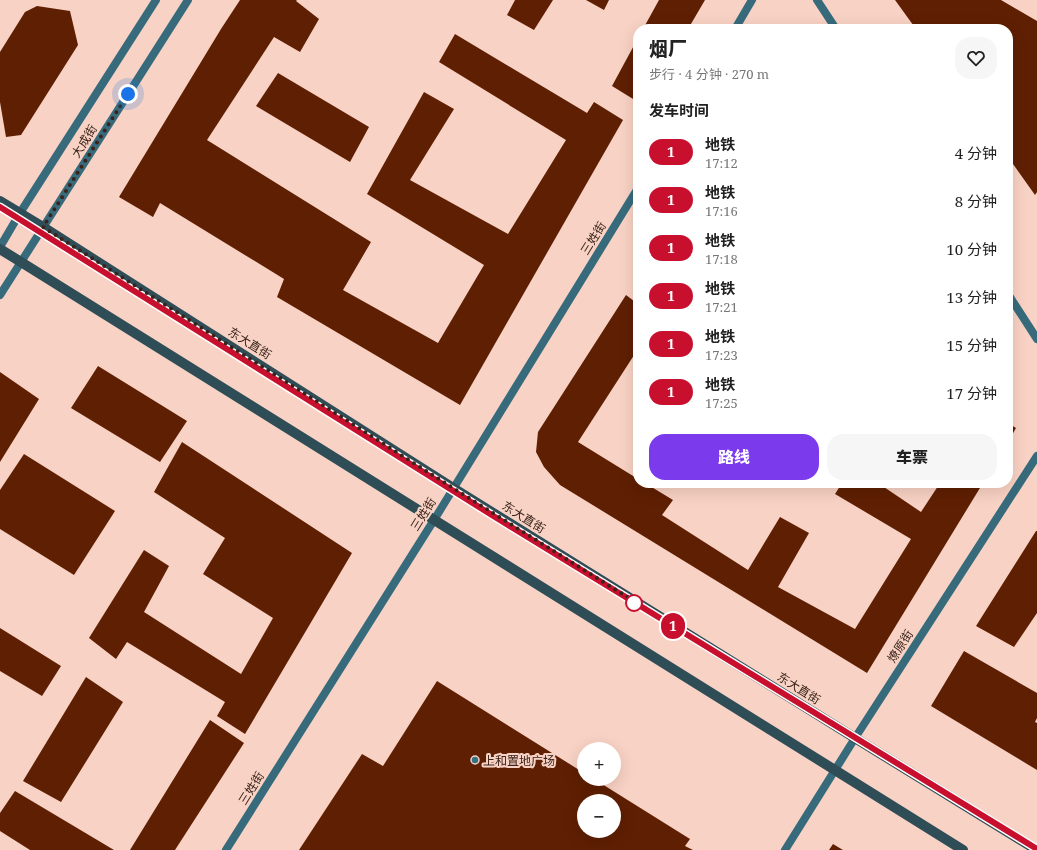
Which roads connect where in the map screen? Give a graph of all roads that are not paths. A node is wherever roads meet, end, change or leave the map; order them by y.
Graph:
1 (156, 0) edge
2 (188, 0) edge
3 (752, 0) edge
4 (817, 0) edge
5 (738, 24) edge
6 (833, 24) edge
7 (633, 196) edge
8 (0, 201) edge
9 (20, 214) junction
10 (43, 227) junction
11 (0, 248) edge
12 (21, 262) junction
13 (0, 295) edge
14 (1013, 302) edge
15 (1037, 339) edge
16 (1037, 456) edge
17 (453, 488) junction
18 (434, 520) junction
19 (855, 738) junction
20 (834, 770) junction
21 (226, 850) edge
22 (785, 850) edge
23 (963, 850) edge
24 (1037, 850) edge

1 - 9 street, 大成街
2 - 10 street, 大成街
3 - 5 street
4 - 6 street
7 - 17 street, 三姓街
8 - 9 main road, 东大直街
9 - 10 main road, 东大直街
9 - 11 street, 大成街
10 - 12 street, 大成街
10 - 17 main road, 东大直街
11 - 12 main road
12 - 13 street, 大成街
12 - 18 main road
14 - 15 street
16 - 19 street, 燎原街
17 - 18 street, 三姓街
17 - 19 main road, 东大直街
18 - 20 main road
18 - 21 street, 三姓街
19 - 20 street, 燎原街
19 - 24 main road, 东大直街
20 - 22 street, 燎原街
20 - 23 main road

